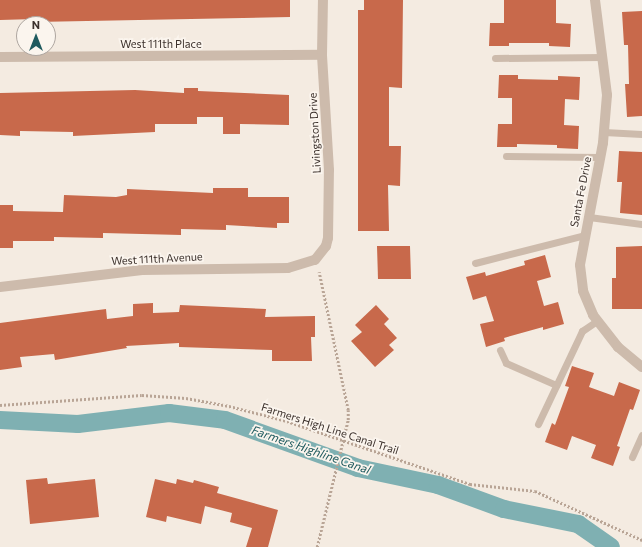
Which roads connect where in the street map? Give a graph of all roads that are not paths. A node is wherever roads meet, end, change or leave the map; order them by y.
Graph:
1 (322, 0) edge
2 (595, 0) edge
3 (322, 55) junction
4 (0, 57) edge
5 (602, 57) junction
6 (494, 58) dead end
7 (604, 132) junction
8 (642, 134) edge
9 (506, 156) dead end
10 (600, 157) junction
11 (589, 217) junction
12 (642, 224) edge
13 (586, 235) junction
14 (316, 260) joint
15 (475, 264) dead end
16 (0, 286) edge
17 (597, 321) junction
18 (500, 350) dead end
19 (642, 367) edge
20 (556, 385) junction
21 (538, 424) dead end
22 (642, 435) edge
23 (632, 457) dead end

1 - 3 street, Livingston Drive
2 - 5 street, Santa Fe Drive
3 - 4 street, West 111th Place
3 - 14 street, Livingston Drive
5 - 6 lane
5 - 7 street, Santa Fe Drive
7 - 8 lane
7 - 10 street, Santa Fe Drive
9 - 10 lane
10 - 11 street, Santa Fe Drive
11 - 12 lane
11 - 13 street, Santa Fe Drive
13 - 15 lane
13 - 17 street, Santa Fe Drive
14 - 16 street, West 111th Avenue
17 - 19 street, Santa Fe Drive
17 - 20 lane
18 - 20 lane
20 - 21 lane
22 - 23 lane

